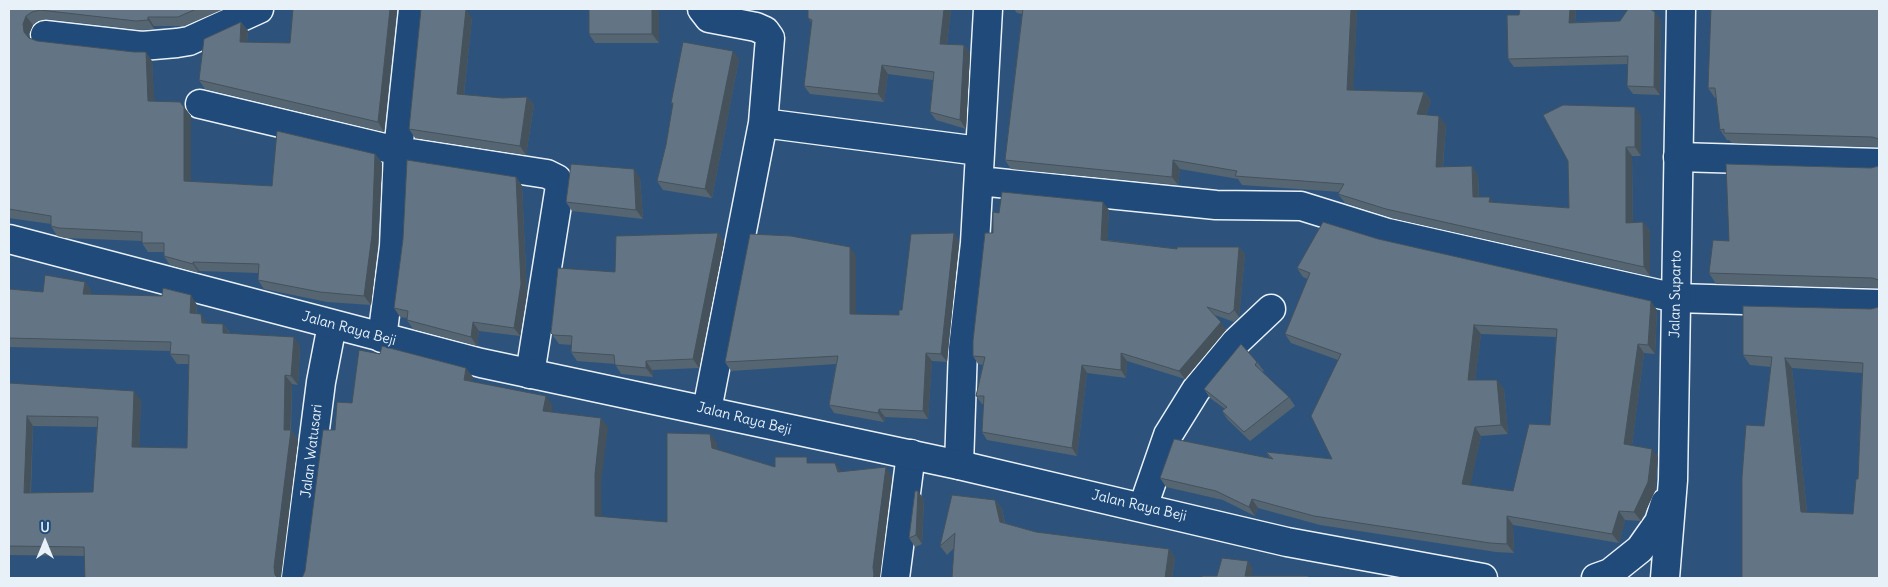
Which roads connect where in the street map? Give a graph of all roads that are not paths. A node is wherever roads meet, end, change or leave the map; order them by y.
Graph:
1 (259, 9) edge
2 (413, 9) edge
3 (702, 9) edge
4 (988, 9) edge
5 (1681, 9) edge
6 (45, 35) dead end
7 (200, 104) dead end
8 (763, 123) junction
9 (398, 151) junction
10 (979, 151) junction
11 (1678, 158) junction
12 (1879, 163) edge
13 (979, 181) junction
14 (9, 239) edge
15 (1676, 298) junction
16 (1879, 304) edge
17 (1271, 309) dead end
18 (332, 325) junction
19 (382, 338) junction
20 (530, 374) junction
21 (707, 410) junction
22 (911, 454) junction
23 (959, 465) junction
24 (1673, 480) junction
25 (1142, 507) junction
26 (296, 578) edge
27 (895, 578) edge
28 (1483, 578) edge
29 (1596, 578) edge
30 (1665, 578) edge

1 - 6 street
2 - 9 street
3 - 8 street
4 - 10 street
5 - 11 street, Jalan Suparto
7 - 9 street
8 - 10 street
8 - 21 street
9 - 19 street
9 - 20 street
10 - 13 street
11 - 12 street
11 - 15 street, Jalan Suparto
13 - 15 street
13 - 23 street
14 - 18 street, Jalan Raya Beji
15 - 16 street
15 - 24 street, Jalan Suparto
17 - 25 street
18 - 19 street, Jalan Raya Beji
18 - 26 street, Jalan Watusari
19 - 20 street, Jalan Raya Beji
20 - 21 street, Jalan Raya Beji
21 - 22 street, Jalan Raya Beji
22 - 23 street, Jalan Raya Beji
22 - 27 street
23 - 25 street, Jalan Raya Beji
24 - 29 street
24 - 30 street, Jalan Suparto
25 - 28 street, Jalan Raya Beji

